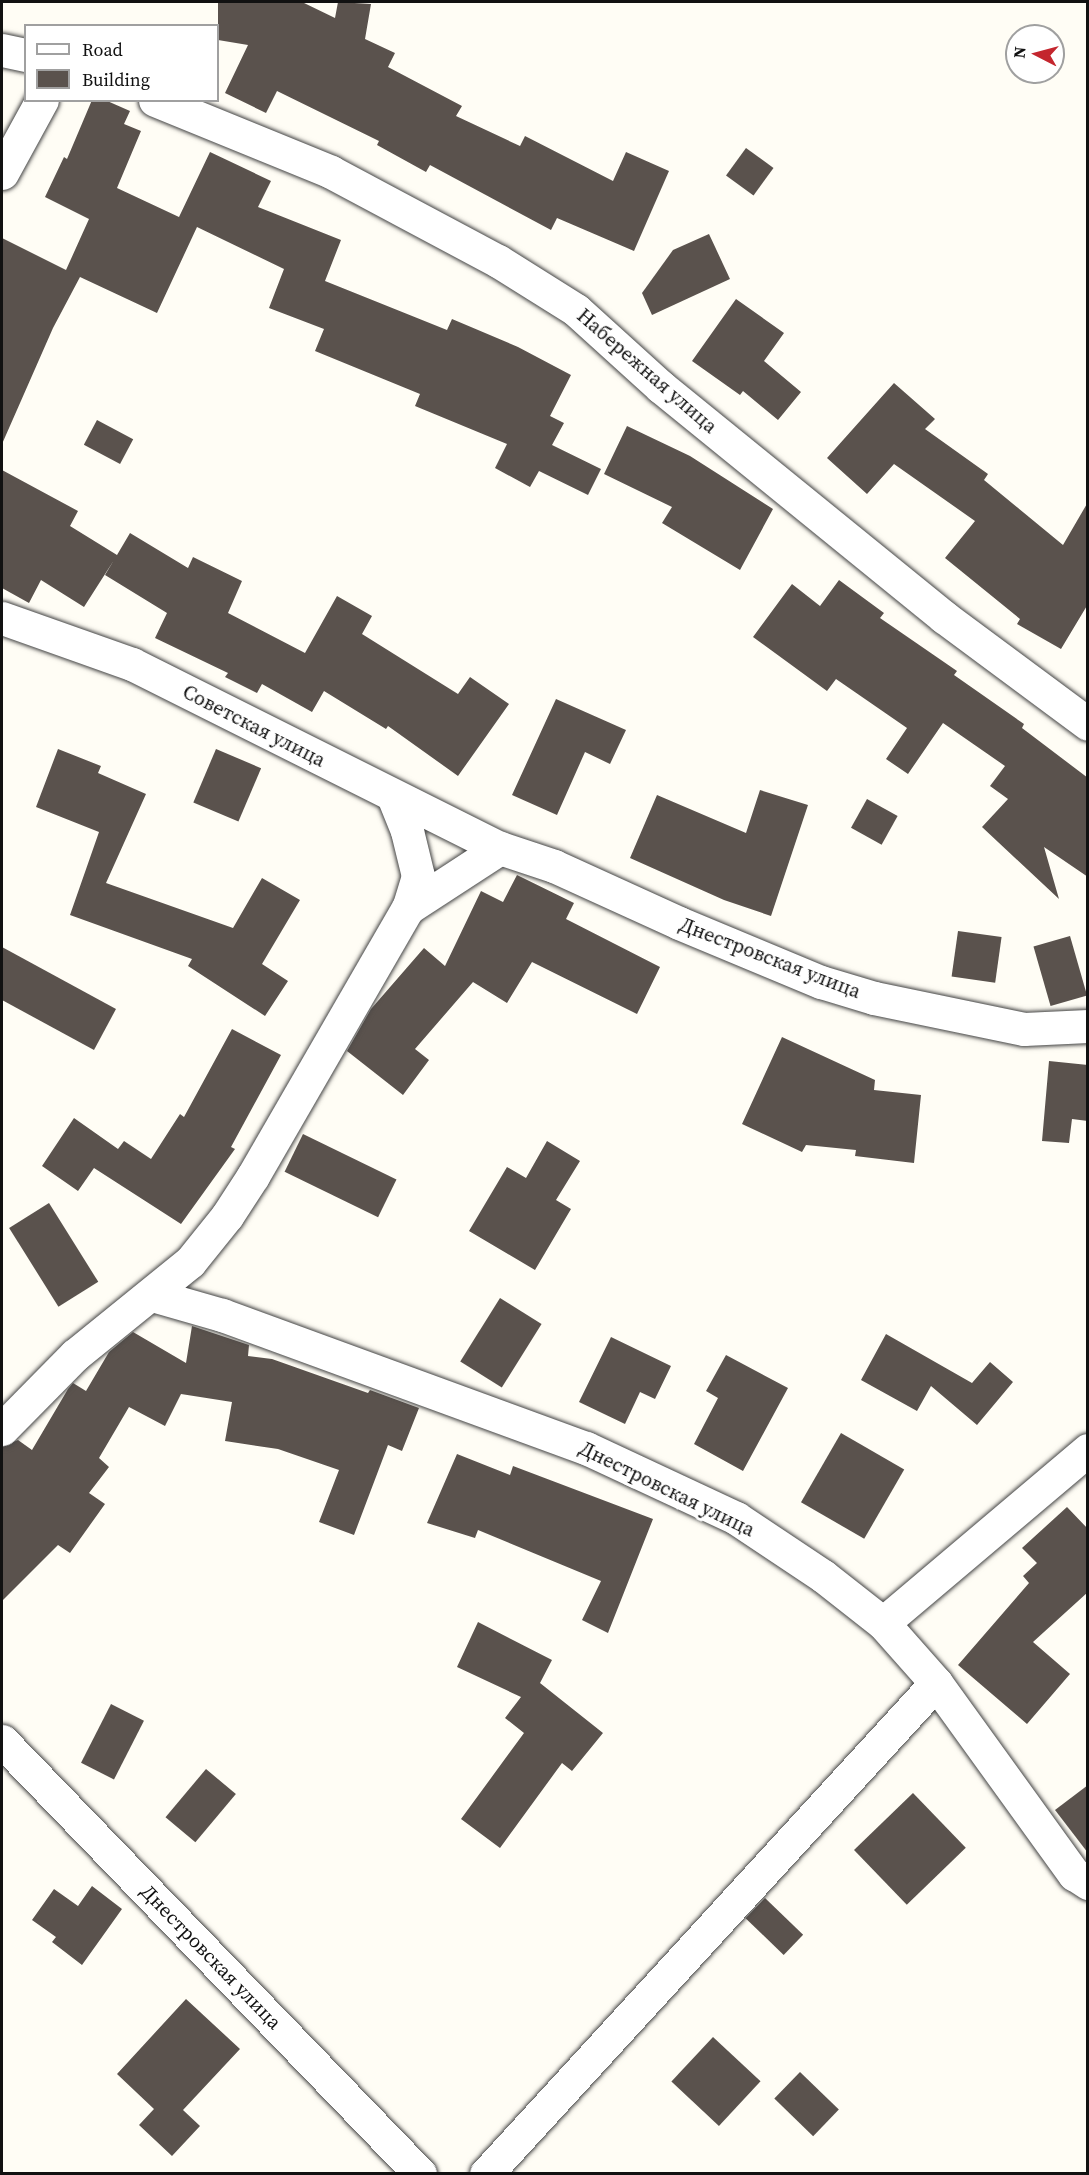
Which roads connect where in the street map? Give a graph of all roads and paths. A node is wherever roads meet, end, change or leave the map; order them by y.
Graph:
1 (2, 50) edge
2 (24, 55) edge
3 (41, 102) edge
4 (161, 102) edge
5 (2, 173) edge
6 (2, 618) edge
7 (1088, 724) edge
8 (393, 796) junction
9 (500, 848) junction
10 (408, 908) junction
11 (1088, 1026) edge
12 (152, 1295) junction
13 (2, 1429) edge
14 (1088, 1450) edge
15 (883, 1623) junction
16 (936, 1683) junction
17 (2, 1741) edge
18 (1088, 1883) edge
19 (420, 2174) edge
20 (486, 2174) edge

1 - 2 street
3 - 5 street
4 - 7 street, Набережная улица
6 - 8 street, Советская улица
8 - 9 street, Советская улица
8 - 10 street
9 - 10 street
9 - 11 street, Днестровская улица
10 - 12 street
12 - 13 street
12 - 15 street, Днестровская улица
14 - 15 street
15 - 16 street, Днестровская улица
16 - 18 street, Днестровская улица
16 - 20 street
17 - 19 street, Днестровская улица

